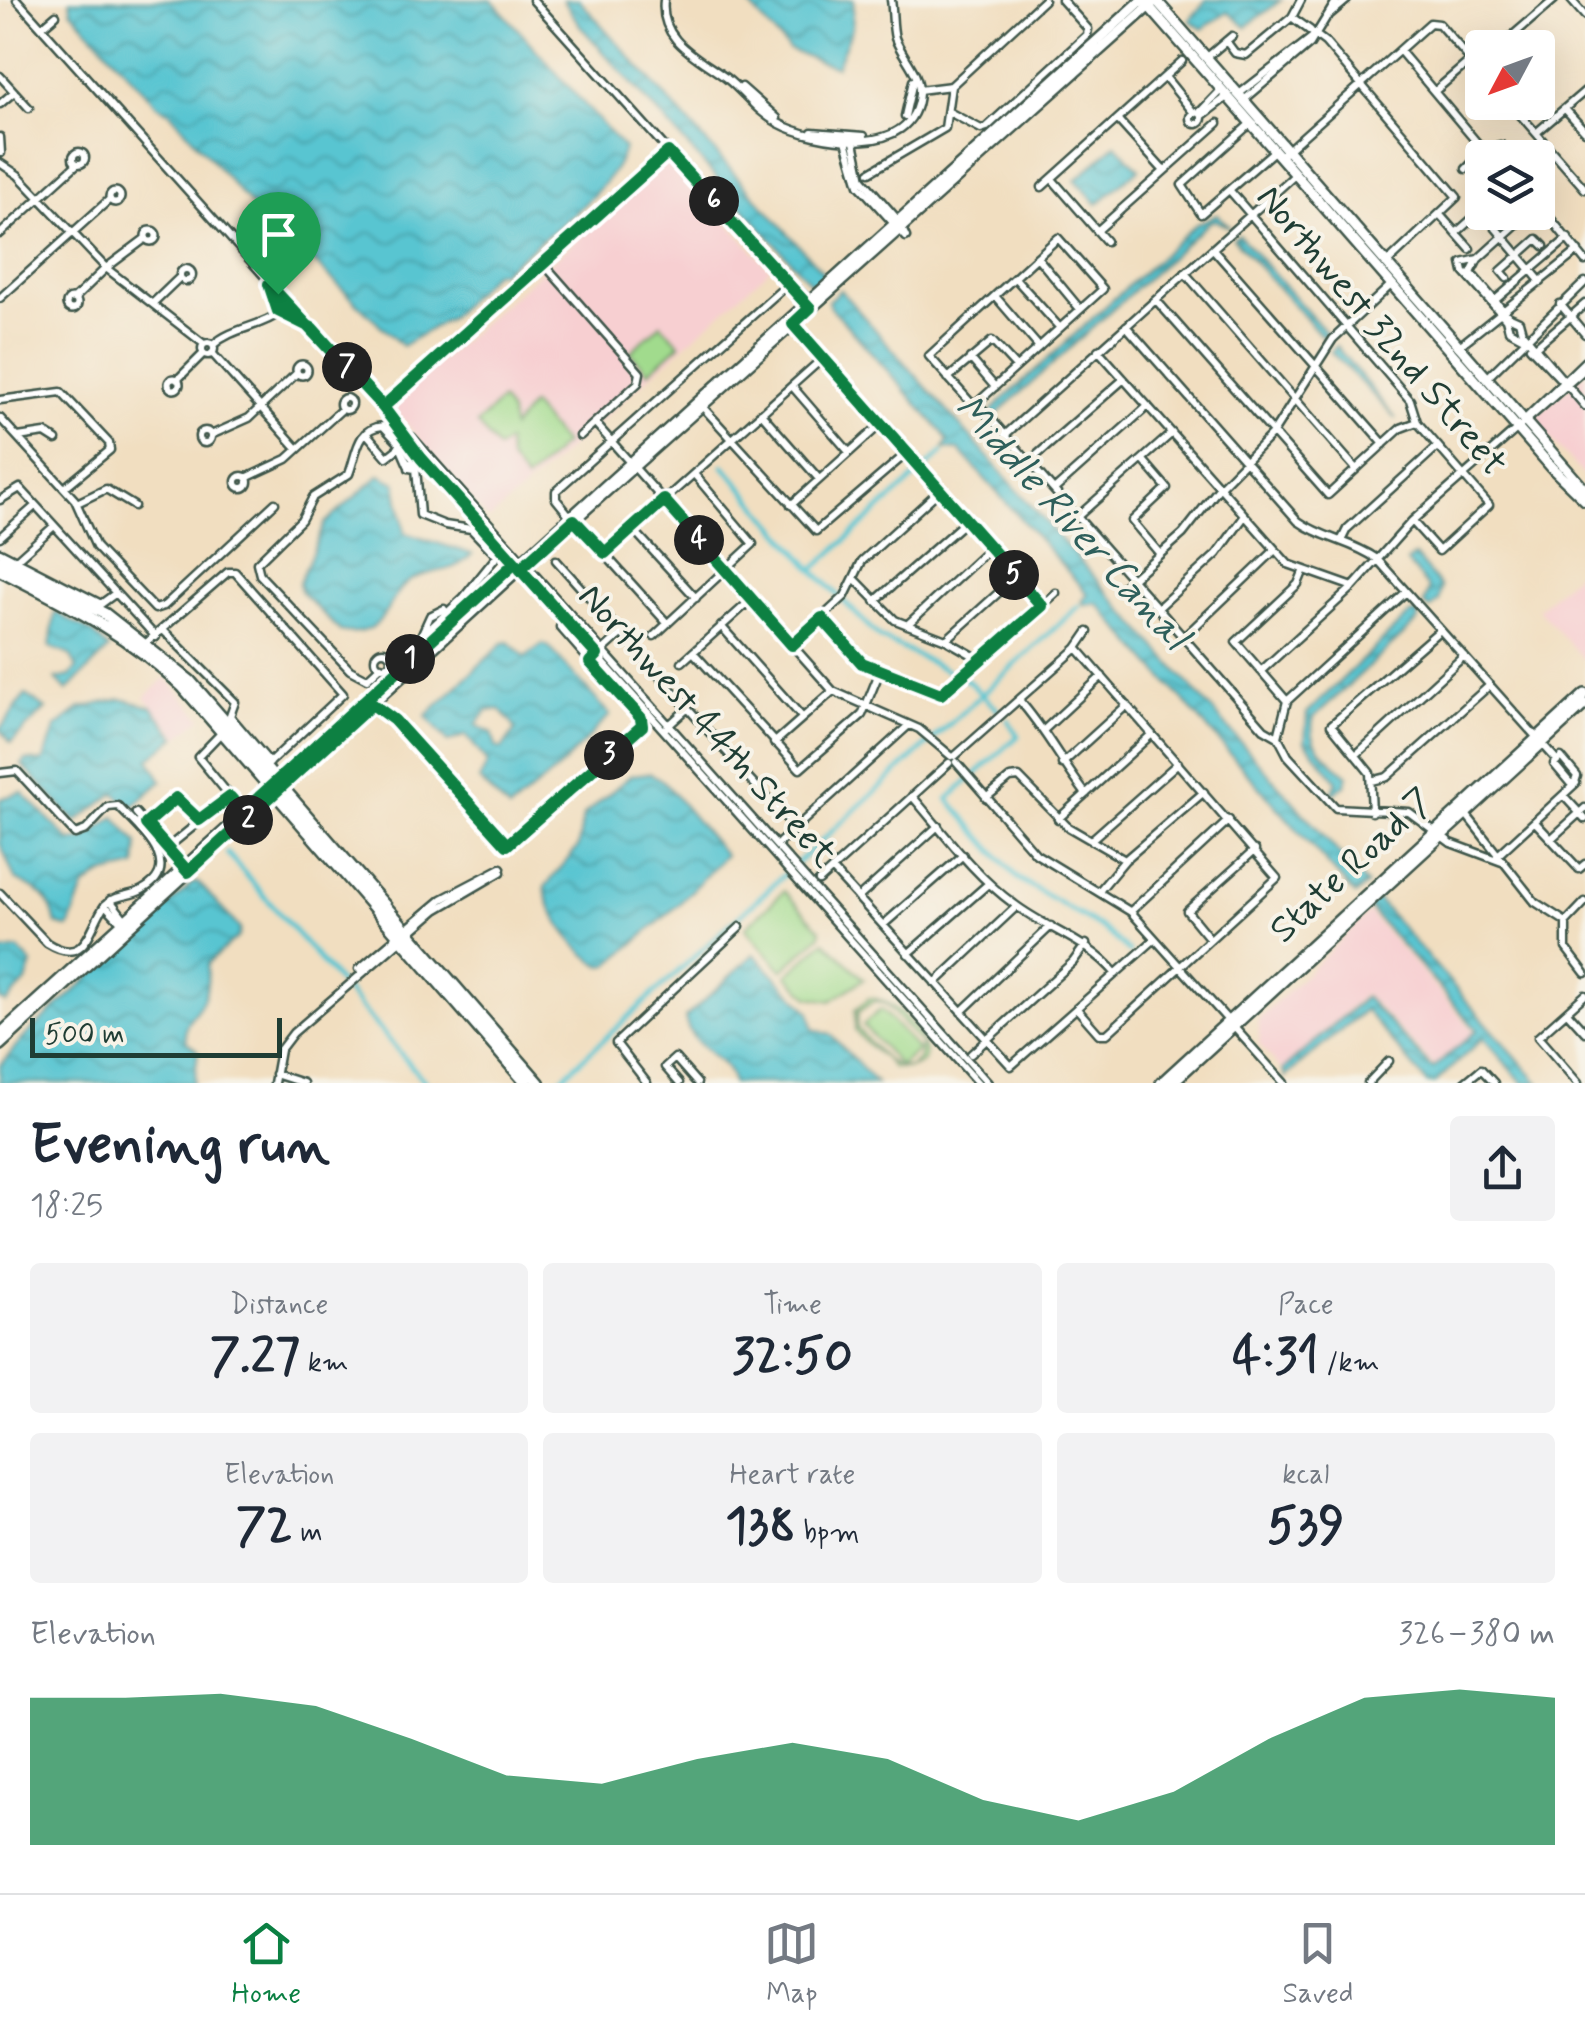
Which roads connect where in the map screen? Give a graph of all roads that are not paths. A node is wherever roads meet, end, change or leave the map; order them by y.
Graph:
1 (17, 0) edge
2 (533, 0) edge
3 (666, 0) edge
4 (889, 0) edge
5 (1044, 0) edge
6 (1062, 0) edge
7 (1301, 0) edge
8 (1337, 0) edge
9 (1347, 0) edge
10 (1554, 0) edge
11 (1571, 0) edge
12 (1149, 1) edge
13 (56, 15) dead end
14 (1585, 16) edge
15 (1327, 17) junction
16 (1296, 20) junction
17 (42, 28) junction
18 (1519, 30) edge
19 (1313, 32) junction
20 (1400, 51) junction
21 (1465, 53) edge
22 (1206, 58) junction
23 (1182, 61) dead end
24 (1465, 65) edge
25 (0, 76) edge
26 (1165, 77) junction
27 (950, 86) junction
28 (1360, 86) junction
29 (919, 90) junction
30 (1435, 91) junction
31 (1585, 91) edge
32 (14, 92) junction
33 (1232, 96) junction
34 (0, 104) edge
35 (30, 108) dead end
36 (1565, 109) junction
37 (949, 112) junction
38 (1200, 115) junction
39 (1118, 119) junction
40 (1525, 120) edge
41 (1251, 122) junction
42 (1218, 123) dead end
43 (1210, 130) junction
44 (1585, 131) edge
45 (1536, 133) junction
46 (0, 136) edge
47 (1474, 140) edge
48 (850, 141) junction
49 (668, 152) junction
50 (1, 153) edge
51 (1281, 153) junction
52 (0, 163) edge
53 (78, 164) dead end
54 (1164, 171) junction
55 (870, 172) dead end
56 (1296, 174) junction
57 (1052, 178) junction
58 (1042, 187) dead end
59 (1585, 190) edge
60 (1230, 192) junction
61 (40, 198) junction
62 (110, 200) dead end
63 (1250, 215) junction
64 (1441, 216) junction
65 (1555, 223) edge
66 (898, 225) junction
67 (1465, 225) edge
68 (1497, 230) edge
69 (1511, 230) edge
70 (1097, 231) junction
71 (71, 232) junction
72 (1456, 233) junction
73 (0, 234) edge
74 (146, 238) dead end
75 (1502, 238) junction
76 (1568, 238) junction
77 (1106, 241) dead end
78 (1544, 246) dead end
79 (1213, 249) junction
80 (1470, 250) dead end
81 (1578, 251) junction
82 (1518, 256) junction
83 (1037, 257) junction
84 (1585, 261) edge
85 (544, 264) junction
86 (1385, 265) junction
87 (106, 268) junction
88 (1530, 270) junction
89 (1185, 273) junction
90 (180, 277) dead end
91 (1015, 278) junction
92 (1507, 278) dead end
93 (790, 282) junction
94 (1541, 282) junction
95 (1585, 282) edge
96 (269, 284) junction
97 (1392, 284) junction
98 (1406, 288) junction
99 (995, 296) junction
100 (0, 298) edge
101 (74, 299) dead end
102 (1156, 300) junction
103 (287, 301) junction
104 (813, 301) junction
105 (1493, 302) junction
106 (153, 303) junction
107 (1560, 304) junction
108 (1585, 304) edge
109 (279, 309) junction
110 (1080, 309) junction
111 (1503, 313) junction
112 (1570, 316) junction
113 (300, 319) junction
114 (793, 324) junction
115 (1346, 325) junction
116 (1126, 326) junction
117 (1060, 328) junction
118 (1585, 334) edge
119 (1524, 338) junction
120 (1039, 347) junction
121 (1534, 348) junction
122 (208, 349) junction
123 (1098, 350) junction
124 (1455, 351) junction
125 (823, 358) junction
126 (970, 358) junction
127 (1585, 360) edge
128 (1315, 365) junction
129 (1017, 367) junction
130 (1585, 369) edge
131 (298, 374) dead end
132 (948, 378) junction
133 (1124, 379) junction
134 (177, 380) dead end
135 (1488, 383) junction
136 (1564, 383) junction
137 (792, 386) junction
138 (995, 387) junction
139 (0, 400) edge
140 (1295, 400) junction
141 (699, 403) junction
142 (977, 403) junction
143 (1148, 406) junction
144 (1585, 406) edge
145 (260, 407) junction
146 (383, 407) junction
147 (342, 409) dead end
148 (761, 414) junction
149 (0, 418) edge
150 (1417, 422) junction
151 (595, 423) junction
152 (881, 424) junction
153 (1519, 425) junction
154 (1273, 432) junction
155 (1172, 433) junction
156 (367, 434) junction
157 (211, 435) dead end
158 (1005, 435) junction
159 (580, 436) dead end
160 (18, 438) junction
161 (56, 440) dead end
162 (732, 440) junction
163 (611, 442) junction
164 (1384, 444) junction
165 (400, 446) junction
166 (1438, 446) junction
167 (298, 449) junction
168 (850, 452) junction
169 (906, 453) junction
170 (1245, 459) junction
171 (1142, 460) junction
172 (1028, 462) junction
173 (414, 463) junction
174 (631, 464) junction
175 (1356, 469) junction
176 (694, 474) junction
177 (1463, 475) junction
178 (246, 478) dead end
179 (819, 479) junction
180 (64, 488) junction
181 (1218, 488) junction
182 (940, 490) junction
183 (1054, 490) junction
184 (1585, 490) edge
185 (0, 500) edge
186 (664, 500) junction
187 (1585, 500) edge
188 (77, 503) junction
189 (275, 503) dead end
190 (791, 505) junction
191 (35, 506) junction
192 (134, 506) dead end
193 (1244, 516) junction
194 (572, 517) junction
195 (1077, 518) junction
196 (966, 521) junction
197 (1412, 521) junction
198 (54, 526) junction
199 (632, 528) junction
200 (0, 537) edge
201 (1341, 540) junction
202 (990, 548) junction
203 (1274, 551) junction
204 (0, 552) edge
205 (605, 553) junction
206 (1160, 554) junction
207 (1377, 559) junction
208 (556, 560) dead end
209 (520, 564) junction
210 (7, 566) edge
211 (726, 570) junction
212 (1303, 572) junction
213 (1016, 577) junction
214 (854, 578) junction
215 (1132, 580) junction
216 (1353, 587) junction
217 (1118, 592) dead end
218 (1406, 592) junction
219 (116, 593) junction
220 (1056, 594) dead end
221 (696, 598) junction
222 (751, 600) junction
223 (875, 601) junction
224 (1042, 606) junction
225 (1157, 609) junction
226 (822, 618) junction
227 (667, 623) junction
228 (560, 626) dead end
229 (721, 626) junction
230 (906, 626) junction
231 (163, 630) junction
232 (1440, 630) junction
233 (1088, 632) dead end
234 (622, 633) junction
235 (654, 636) dead end
236 (1183, 638) junction
237 (946, 640) junction
238 (149, 644) junction
239 (792, 645) junction
240 (1077, 648) junction
241 (693, 652) junction
242 (600, 653) junction
243 (1464, 656) junction
244 (981, 660) junction
245 (590, 662) junction
246 (682, 662) dead end
247 (390, 664) junction
248 (1260, 670) junction
249 (880, 671) junction
250 (1102, 676) junction
251 (1490, 685) junction
252 (833, 691) junction
253 (1585, 694) edge
254 (1019, 700) junction
255 (370, 701) junction
256 (1287, 701) junction
257 (1585, 704) edge
258 (1127, 705) junction
259 (688, 708) junction
260 (867, 709) junction
261 (802, 717) junction
262 (909, 725) junction
263 (667, 728) junction
264 (1045, 729) junction
265 (223, 731) junction
266 (1152, 734) junction
267 (1281, 738) junction
268 (1540, 741) junction
269 (774, 743) junction
270 (1356, 754) junction
271 (735, 760) dead end
272 (952, 760) junction
273 (1178, 763) junction
274 (1062, 764) junction
275 (268, 765) junction
276 (0, 773) edge
277 (746, 775) dead end
278 (1585, 775) edge
279 (1371, 782) junction
280 (1576, 782) junction
281 (277, 788) junction
282 (1204, 792) junction
283 (1086, 794) junction
284 (912, 796) junction
285 (1562, 796) junction
286 (230, 797) junction
287 (986, 798) junction
288 (243, 812) junction
289 (1372, 812) junction
290 (136, 813) dead end
291 (1465, 813) junction
292 (1583, 813) edge
293 (1058, 819) junction
294 (199, 820) junction
295 (1229, 820) junction
296 (1535, 822) junction
297 (146, 824) junction
298 (938, 826) junction
299 (794, 828) junction
300 (1438, 833) junction
301 (1551, 839) junction
302 (1091, 840) junction
303 (774, 844) junction
304 (167, 848) junction
305 (1254, 850) junction
306 (963, 855) junction
307 (1500, 859) junction
308 (1125, 860) junction
309 (1585, 864) edge
310 (832, 869) junction
311 (186, 870) junction
312 (798, 874) junction
313 (818, 881) dead end
314 (988, 884) junction
315 (1100, 890) junction
316 (0, 893) edge
317 (858, 898) junction
318 (1361, 901) junction
319 (1585, 902) edge
320 (105, 906) junction
321 (1016, 906) junction
322 (1131, 912) junction
323 (1566, 922) junction
324 (127, 923) junction
325 (883, 926) junction
326 (1052, 926) junction
327 (740, 927) dead end
328 (404, 933) junction
329 (1156, 939) junction
330 (1210, 939) junction
331 (1086, 944) junction
332 (1305, 948) junction
333 (908, 954) junction
334 (1302, 961) junction
335 (1180, 968) junction
336 (1585, 973) edge
337 (1116, 974) junction
338 (934, 983) junction
339 (1585, 995) edge
340 (1078, 1010) junction
341 (470, 1011) junction
342 (960, 1012) junction
343 (1567, 1012) junction
344 (1231, 1024) junction
345 (1585, 1032) edge
346 (0, 1034) edge
347 (986, 1041) junction
348 (0, 1045) edge
349 (971, 1054) dead end
350 (1389, 1061) dead end
351 (274, 1079) edge
352 (1366, 1082) edge
353 (303, 1083) edge
354 (526, 1083) edge
355 (539, 1083) edge
356 (647, 1083) edge
357 (678, 1083) edge
358 (697, 1083) edge
359 (978, 1083) edge
360 (988, 1083) edge
361 (1161, 1083) edge
362 (1172, 1083) edge
363 (1284, 1083) edge
364 (1464, 1083) edge
365 (1494, 1083) edge
366 (1578, 1083) edge

1 - 17 street, Northwest 44th Street
2 - 49 street
3 - 4 street
3 - 48 street
4 - 29 street
5 - 27 street
6 - 37 street
7 - 16 street
8 - 15 street
9 - 15 street
10 - 18 street
11 - 14 street
12 - 22 main road
12 - 33 main road
12 - 66 main road
13 - 17 street
15 - 19 street
16 - 19 street
16 - 22 street
17 - 96 street, Northwest 44th Street
19 - 28 street
19 - 33 street
20 - 21 street
20 - 28 street
20 - 30 street
22 - 33 main road
23 - 26 street
24 - 30 street
25 - 32 street
26 - 38 street
26 - 39 street
27 - 29 street
27 - 37 street
28 - 51 street
28 - 64 street
29 - 48 street
30 - 47 street
31 - 36 street
32 - 34 street
32 - 35 street
33 - 38 street
33 - 38 street
33 - 41 main road
33 - 51 main road
36 - 44 street
36 - 45 street
37 - 55 street
38 - 43 street
39 - 54 street
39 - 57 street
40 - 45 street
41 - 51 main road
41 - 60 street
42 - 43 street
43 - 54 street
45 - 59 street
46 - 50 street
48 - 66 street
49 - 85 street
49 - 93 street
51 - 56 main road
51 - 60 street
51 - 86 main road
52 - 61 street
53 - 61 street
54 - 70 street
56 - 63 street
56 - 97 main road
57 - 58 street
57 - 70 street
60 - 63 street, Northwest 32nd Street
61 - 71 street
61 - 73 street
62 - 71 street
63 - 79 street
63 - 115 street, Northwest 32nd Street
64 - 72 street
64 - 86 street
65 - 76 street
66 - 104 main road
67 - 72 street
68 - 75 street
69 - 75 street
70 - 77 street
71 - 87 street
71 - 100 street
72 - 80 street
74 - 87 street
75 - 82 street
75 - 105 street
76 - 81 street
76 - 88 street
78 - 82 street
79 - 89 street
79 - 128 street
81 - 84 street
81 - 94 street
82 - 88 street
82 - 92 street
83 - 91 street
83 - 110 street
83 - 110 street
85 - 146 street
85 - 151 street
86 - 98 main road
87 - 101 street
87 - 106 street
88 - 94 street
88 - 105 street
89 - 102 street
89 - 140 street
90 - 106 street
91 - 99 street
91 - 117 street
93 - 104 street
93 - 163 street
94 - 111 street
95 - 107 street
96 - 103 street, Northwest 44th Street
96 - 109 street, Northwest 44th Street
97 - 98 main road
97 - 115 street
97 - 124 main road
98 - 124 main road
99 - 120 street
99 - 132 street
102 - 116 street
102 - 154 street
103 - 109 street
103 - 109 street
103 - 113 street, Northwest 44th Street
104 - 114 main road
104 - 141 main road
105 - 111 street
106 - 122 street
107 - 112 street
107 - 119 street
108 - 112 street
109 - 113 street, Northwest 44th Street
109 - 122 street
110 - 117 street
111 - 119 street
111 - 124 street
112 - 118 street
112 - 121 street
113 - 146 street, Northwest 44th Street
114 - 125 street
114 - 141 main road
115 - 128 street
115 - 150 street, Northwest 32nd Street
116 - 123 street
116 - 170 street
117 - 120 street
119 - 121 street
119 - 135 street
120 - 129 street
121 - 136 street
122 - 134 street
122 - 145 street
123 - 133 street
123 - 158 street
124 - 135 main road
124 - 153 main road
125 - 137 street
125 - 152 street
126 - 129 street
126 - 132 street
126 - 138 street
127 - 136 street
128 - 140 street
128 - 164 street
129 - 138 street
130 - 136 street
131 - 145 street
132 - 142 street
133 - 143 street
133 - 172 street
135 - 153 main road
136 - 144 street
136 - 153 street
137 - 148 street
137 - 168 street
138 - 142 street
139 - 180 street
140 - 154 street
140 - 175 street
141 - 162 street
141 - 174 main road
142 - 158 street
143 - 155 street
143 - 183 street
145 - 157 street
145 - 167 street
146 - 173 street, Northwest 44th Street
147 - 167 street
148 - 162 street
148 - 179 street
149 - 160 street
150 - 164 street
150 - 166 street, Northwest 32nd Street
151 - 159 street
151 - 163 street
152 - 168 street
152 - 169 street
153 - 177 street
153 - 184 main road
153 - 187 main road
154 - 170 street
154 - 175 street
155 - 171 street
155 - 181 street
156 - 165 street
156 - 165 street
156 - 247 street
158 - 172 street
160 - 161 street
160 - 180 street
162 - 176 street
162 - 190 street
163 - 174 street
163 - 194 street
164 - 175 street
165 - 173 street
166 - 177 street, Northwest 32nd Street
166 - 201 street
167 - 178 street
168 - 179 street
169 - 182 street
169 - 190 street
170 - 181 street
170 - 201 street
171 - 195 street
171 - 206 street
172 - 183 street
173 - 209 street, Northwest 44th Street
173 - 247 street
174 - 186 street
174 - 194 main road
176 - 186 street
176 - 211 street
177 - 197 street
177 - 197 street, Northwest 32nd Street
179 - 190 street
180 - 188 street
181 - 193 street
181 - 206 street
182 - 196 street
182 - 214 street
183 - 195 street
185 - 191 street
186 - 199 street
186 - 211 street
188 - 189 street
188 - 192 street
191 - 198 street
191 - 200 street
193 - 203 street
193 - 225 street
194 - 205 street
194 - 209 main road
195 - 215 street
196 - 202 street
196 - 223 street
197 - 207 street
198 - 210 street
198 - 219 street
199 - 205 street
199 - 221 street
201 - 207 street
202 - 213 street
202 - 230 street
203 - 212 street
203 - 236 street
204 - 210 street
205 - 227 street
206 - 215 street
207 - 216 street
207 - 218 street
208 - 234 street
209 - 242 street, Northwest 44th Street
209 - 247 main road
209 - 255 main road
210 - 219 street
210 - 238 highway
210 - 238 highway
211 - 221 street
211 - 222 street
212 - 216 street
212 - 248 street
213 - 224 street
213 - 237 street
214 - 223 street
214 - 226 street
215 - 217 street
215 - 225 street
216 - 248 street
218 - 232 street
218 - 256 street
219 - 238 street
220 - 224 street
221 - 227 street
222 - 229 street
222 - 239 street
223 - 230 street
224 - 244 street
225 - 236 street
226 - 239 street
226 - 249 street
227 - 235 street
228 - 245 street, Northwest 44th Street
229 - 241 street
229 - 261 street
230 - 237 street
231 - 238 street
231 - 275 street
231 - 275 street
232 - 243 street
232 - 270 street
233 - 240 street
234 - 242 street
234 - 259 street
236 - 267 street
237 - 244 street
238 - 265 highway
238 - 275 highway
239 - 252 street
240 - 250 street
240 - 254 street
241 - 246 street
241 - 269 street
242 - 245 street
242 - 263 street, Northwest 44th Street
243 - 251 street
243 - 270 street
244 - 249 street
245 - 255 street, Northwest 44th Street
247 - 255 main road
248 - 256 street
249 - 260 street
250 - 258 street
250 - 264 street
251 - 268 street
251 - 279 street
252 - 260 street
252 - 261 street
253 - 268 main road, State Road 7
254 - 264 street
254 - 272 street
255 - 281 main road
256 - 267 street
257 - 268 main road, State Road 7
258 - 266 street
258 - 274 street
259 - 263 street
259 - 271 street
260 - 262 street
260 - 269 street
261 - 269 street
262 - 272 street
262 - 299 street
263 - 303 street, Northwest 44th Street
264 - 274 street
265 - 281 highway
265 - 286 street
266 - 273 street
266 - 283 street
267 - 289 street
268 - 280 street
268 - 291 main road, State Road 7
268 - 300 main road, State Road 7
270 - 279 street
272 - 284 street
272 - 287 street
273 - 282 street
273 - 302 street
274 - 283 street
275 - 281 highway
276 - 320 street
277 - 299 street
278 - 280 street
279 - 289 street
280 - 285 street
281 - 288 main road
281 - 311 main road
281 - 328 highway
282 - 295 street
282 - 308 street
283 - 293 street
284 - 298 street
284 - 310 street
285 - 292 street
285 - 296 street
286 - 288 street
286 - 294 street
287 - 293 street
287 - 315 street
288 - 311 main road
289 - 300 street
290 - 297 street
291 - 300 main road, State Road 7
291 - 307 street
292 - 301 street
293 - 302 street
294 - 297 street
294 - 304 street
295 - 305 street
295 - 322 street
296 - 301 street
296 - 307 street
297 - 304 street
298 - 306 street
298 - 317 street
299 - 303 street
300 - 307 street
300 - 318 main road, State Road 7
301 - 309 street
302 - 308 street
303 - 312 street, Northwest 44th Street
304 - 311 street
305 - 330 street
305 - 330 street
306 - 314 street
306 - 325 street
307 - 323 street
308 - 315 street
310 - 313 street
310 - 317 street
311 - 324 main road
312 - 359 street, Northwest 44th Street
312 - 360 street, Northwest 44th Street
314 - 321 street
314 - 333 street
315 - 322 street
316 - 320 street
317 - 325 street
318 - 332 main road, State Road 7
318 - 334 main road, State Road 7
319 - 323 street
320 - 324 street
320 - 324 street
321 - 326 street
321 - 338 street
322 - 329 street
323 - 336 street
324 - 346 main road
324 - 348 main road
325 - 333 street
326 - 331 street
326 - 342 street
327 - 356 street
328 - 328 street
328 - 341 highway
328 - 341 highway
328 - 351 street
329 - 335 street
329 - 337 street
330 - 335 street
331 - 337 street
331 - 347 street
332 - 334 main road
332 - 344 main road, State Road 7
333 - 338 street
334 - 344 main road, State Road 7
335 - 340 street
335 - 344 street
337 - 340 street
338 - 342 street
339 - 343 street
340 - 347 street
341 - 354 highway
341 - 355 highway
342 - 347 street
343 - 345 street
343 - 366 street
344 - 361 main road, State Road 7
344 - 362 main road, State Road 7
344 - 363 street
347 - 349 street
350 - 352 street
351 - 353 street
357 - 358 street
364 - 365 street

